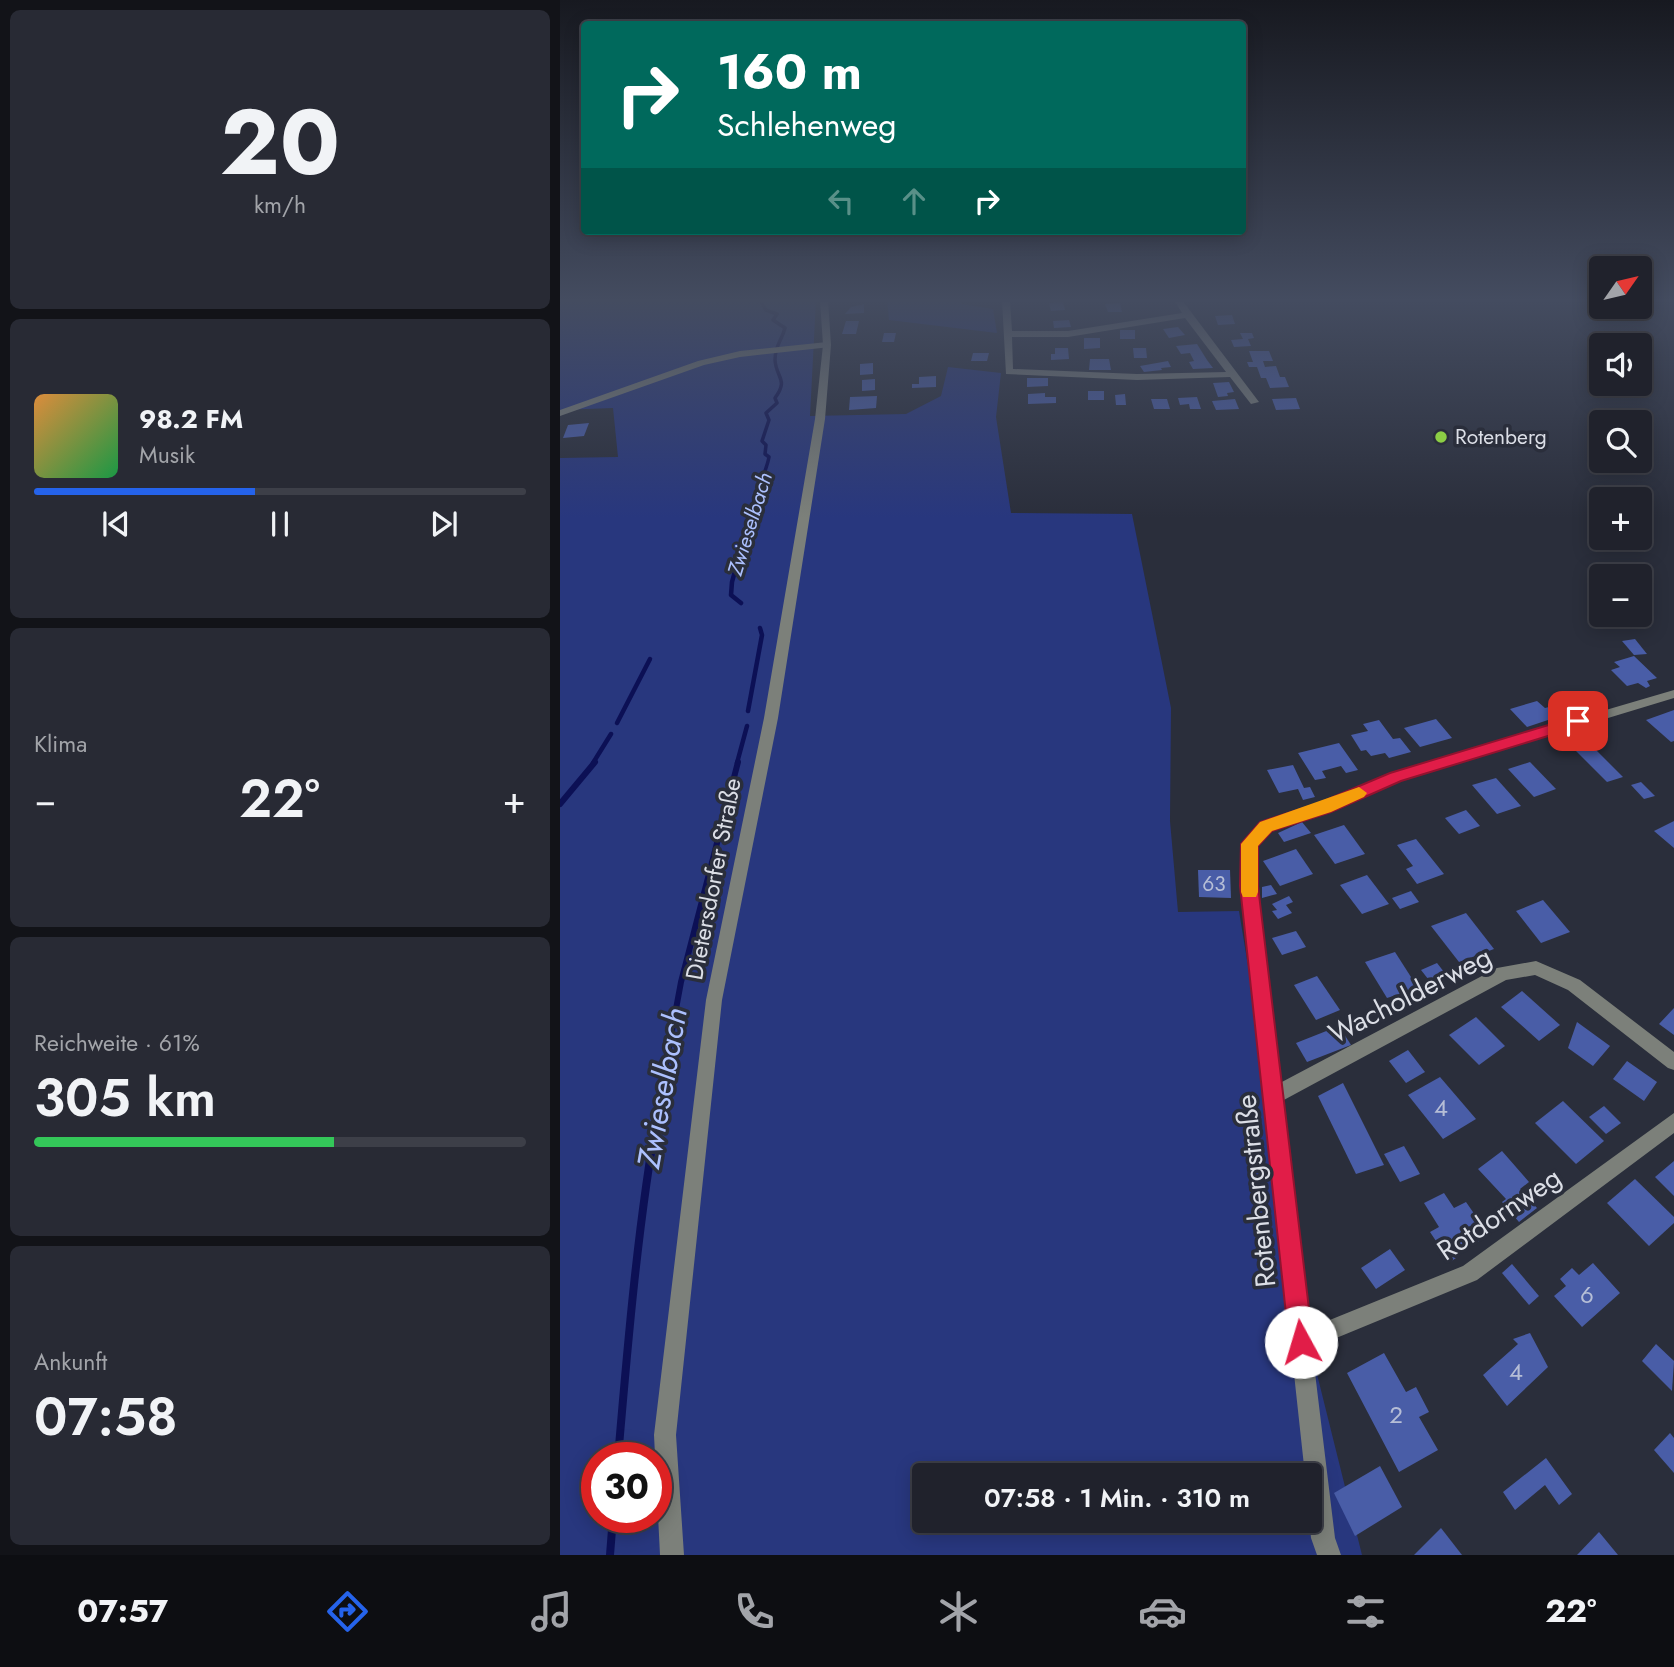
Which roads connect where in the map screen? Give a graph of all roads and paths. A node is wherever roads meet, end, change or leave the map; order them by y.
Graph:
1 (674, 373) edge
2 (824, 373) edge
3 (1063, 373) edge
4 (1235, 374) joint
5 (1254, 402) dead end
6 (560, 413) edge
7 (1674, 694) edge
8 (1674, 1062) edge
9 (1274, 1096) junction
10 (1674, 1122) edge
11 (1301, 1342) junction
12 (672, 1555) edge
13 (1329, 1555) edge

1 - 6 street
2 - 12 street, Dietersdorfer Straße
3 - 4 street
4 - 5 street
7 - 9 street, Rotenbergstraße
8 - 9 street, Wacholderweg
9 - 11 street, Rotenbergstraße
10 - 11 street, Rotdornweg
11 - 13 street, Rotenbergstraße

